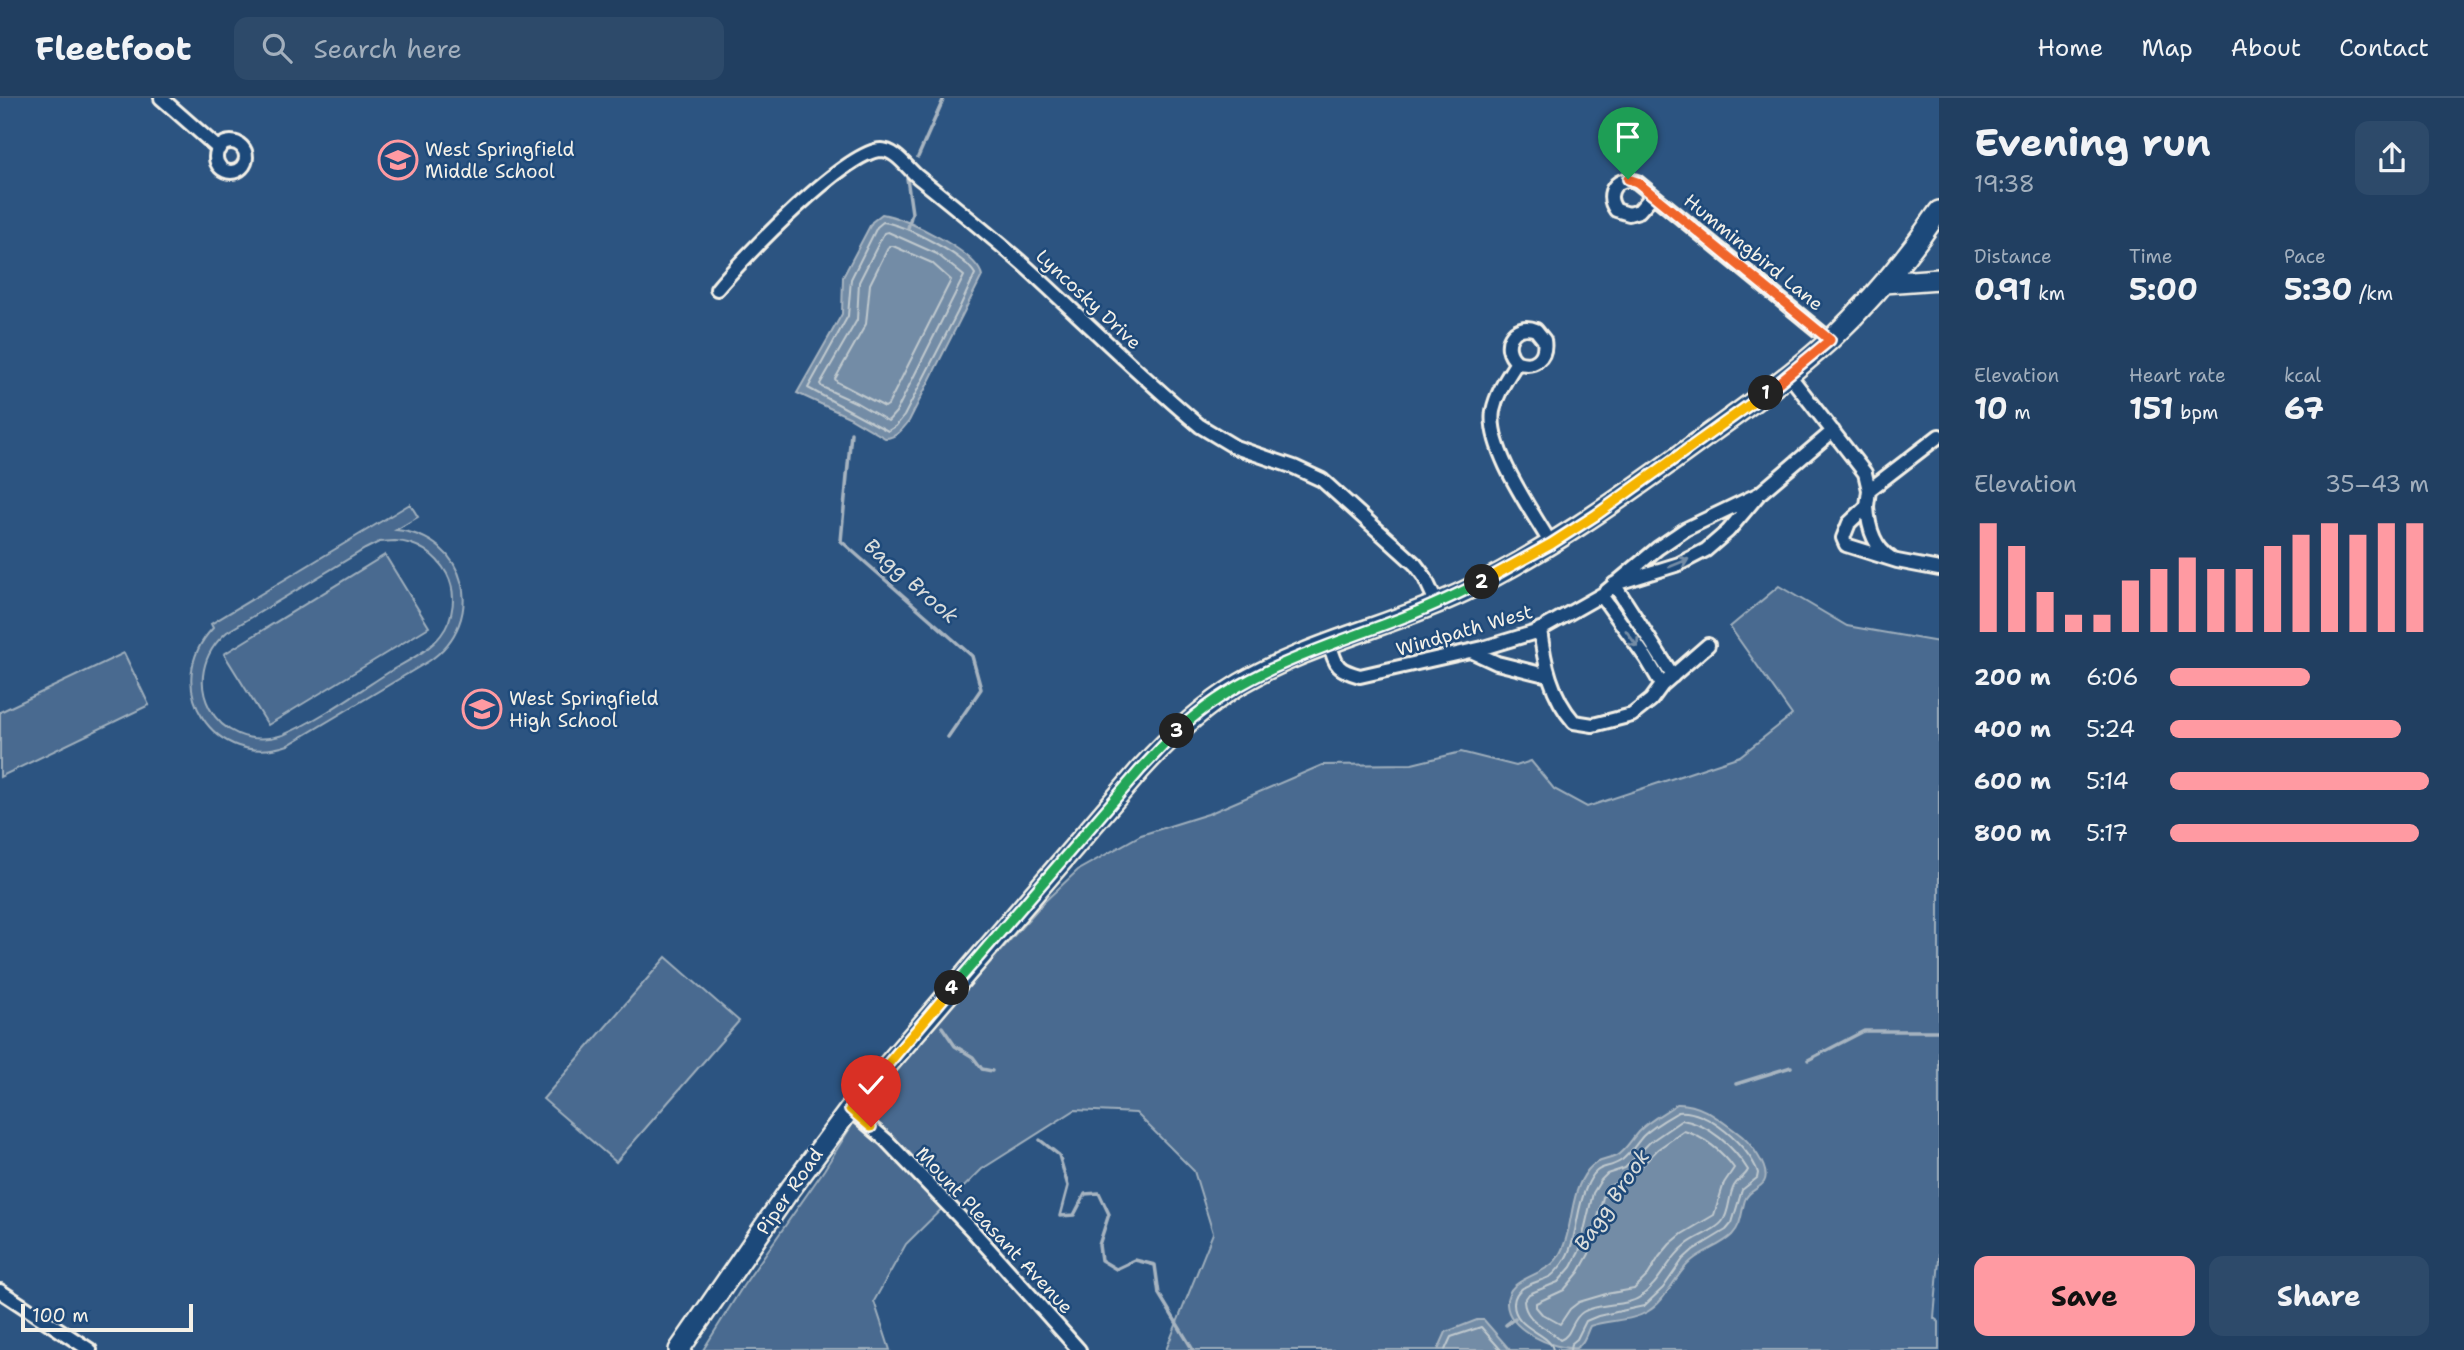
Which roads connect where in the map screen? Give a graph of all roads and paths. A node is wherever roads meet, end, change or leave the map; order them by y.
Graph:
1 (161, 98) edge
2 (219, 149) dead end
3 (1653, 195) dead end
4 (1939, 211) edge
5 (1939, 279) edge
6 (1884, 283) junction
7 (717, 289) dead end
8 (1830, 340) junction
9 (1517, 362) dead end
10 (1789, 375) junction
11 (1833, 431) junction
12 (1939, 436) edge
13 (1869, 490) junction
14 (1759, 494) junction
15 (1867, 506) junction
16 (1551, 544) junction
17 (1897, 561) junction
18 (1939, 569) edge
19 (1614, 584) junction
20 (1601, 594) junction
21 (1437, 604) junction
22 (1540, 629) junction
23 (1330, 645) junction
24 (1708, 645) dead end
25 (1471, 651) junction
26 (1549, 676) junction
27 (1672, 677) junction
28 (1662, 685) junction
29 (850, 1109) junction
30 (0, 1292) edge
31 (90, 1350) edge
32 (679, 1350) edge
33 (1079, 1350) edge

1 - 2 street
3 - 8 street, Hummingbird Lane
4 - 6 main road, Piper Road
5 - 6 main road
6 - 8 main road, Piper Road
7 - 21 street, Lyncosky Drive
8 - 10 main road, Piper Road
9 - 16 street
10 - 11 street
10 - 16 main road, Piper Road
11 - 13 street
11 - 14 street, Windpath West
12 - 13 street
13 - 15 street
14 - 19 street, Windpath West
19 -> 14 street, Windpath West
15 - 17 street
15 - 17 street
16 - 21 main road, Piper Road
17 - 18 street
19 - 20 street, Windpath West
19 - 27 street
20 - 22 street, Windpath West
20 -> 28 street
21 - 23 main road, Piper Road
22 - 25 street, Windpath West
22 - 26 street
23 - 25 street, Windpath West
23 - 29 main road, Piper Road
24 - 27 street
25 - 26 street
26 - 28 street
27 - 28 street
29 - 32 main road, Piper Road
29 - 33 street, Mount Pleasant Avenue
30 - 31 street

